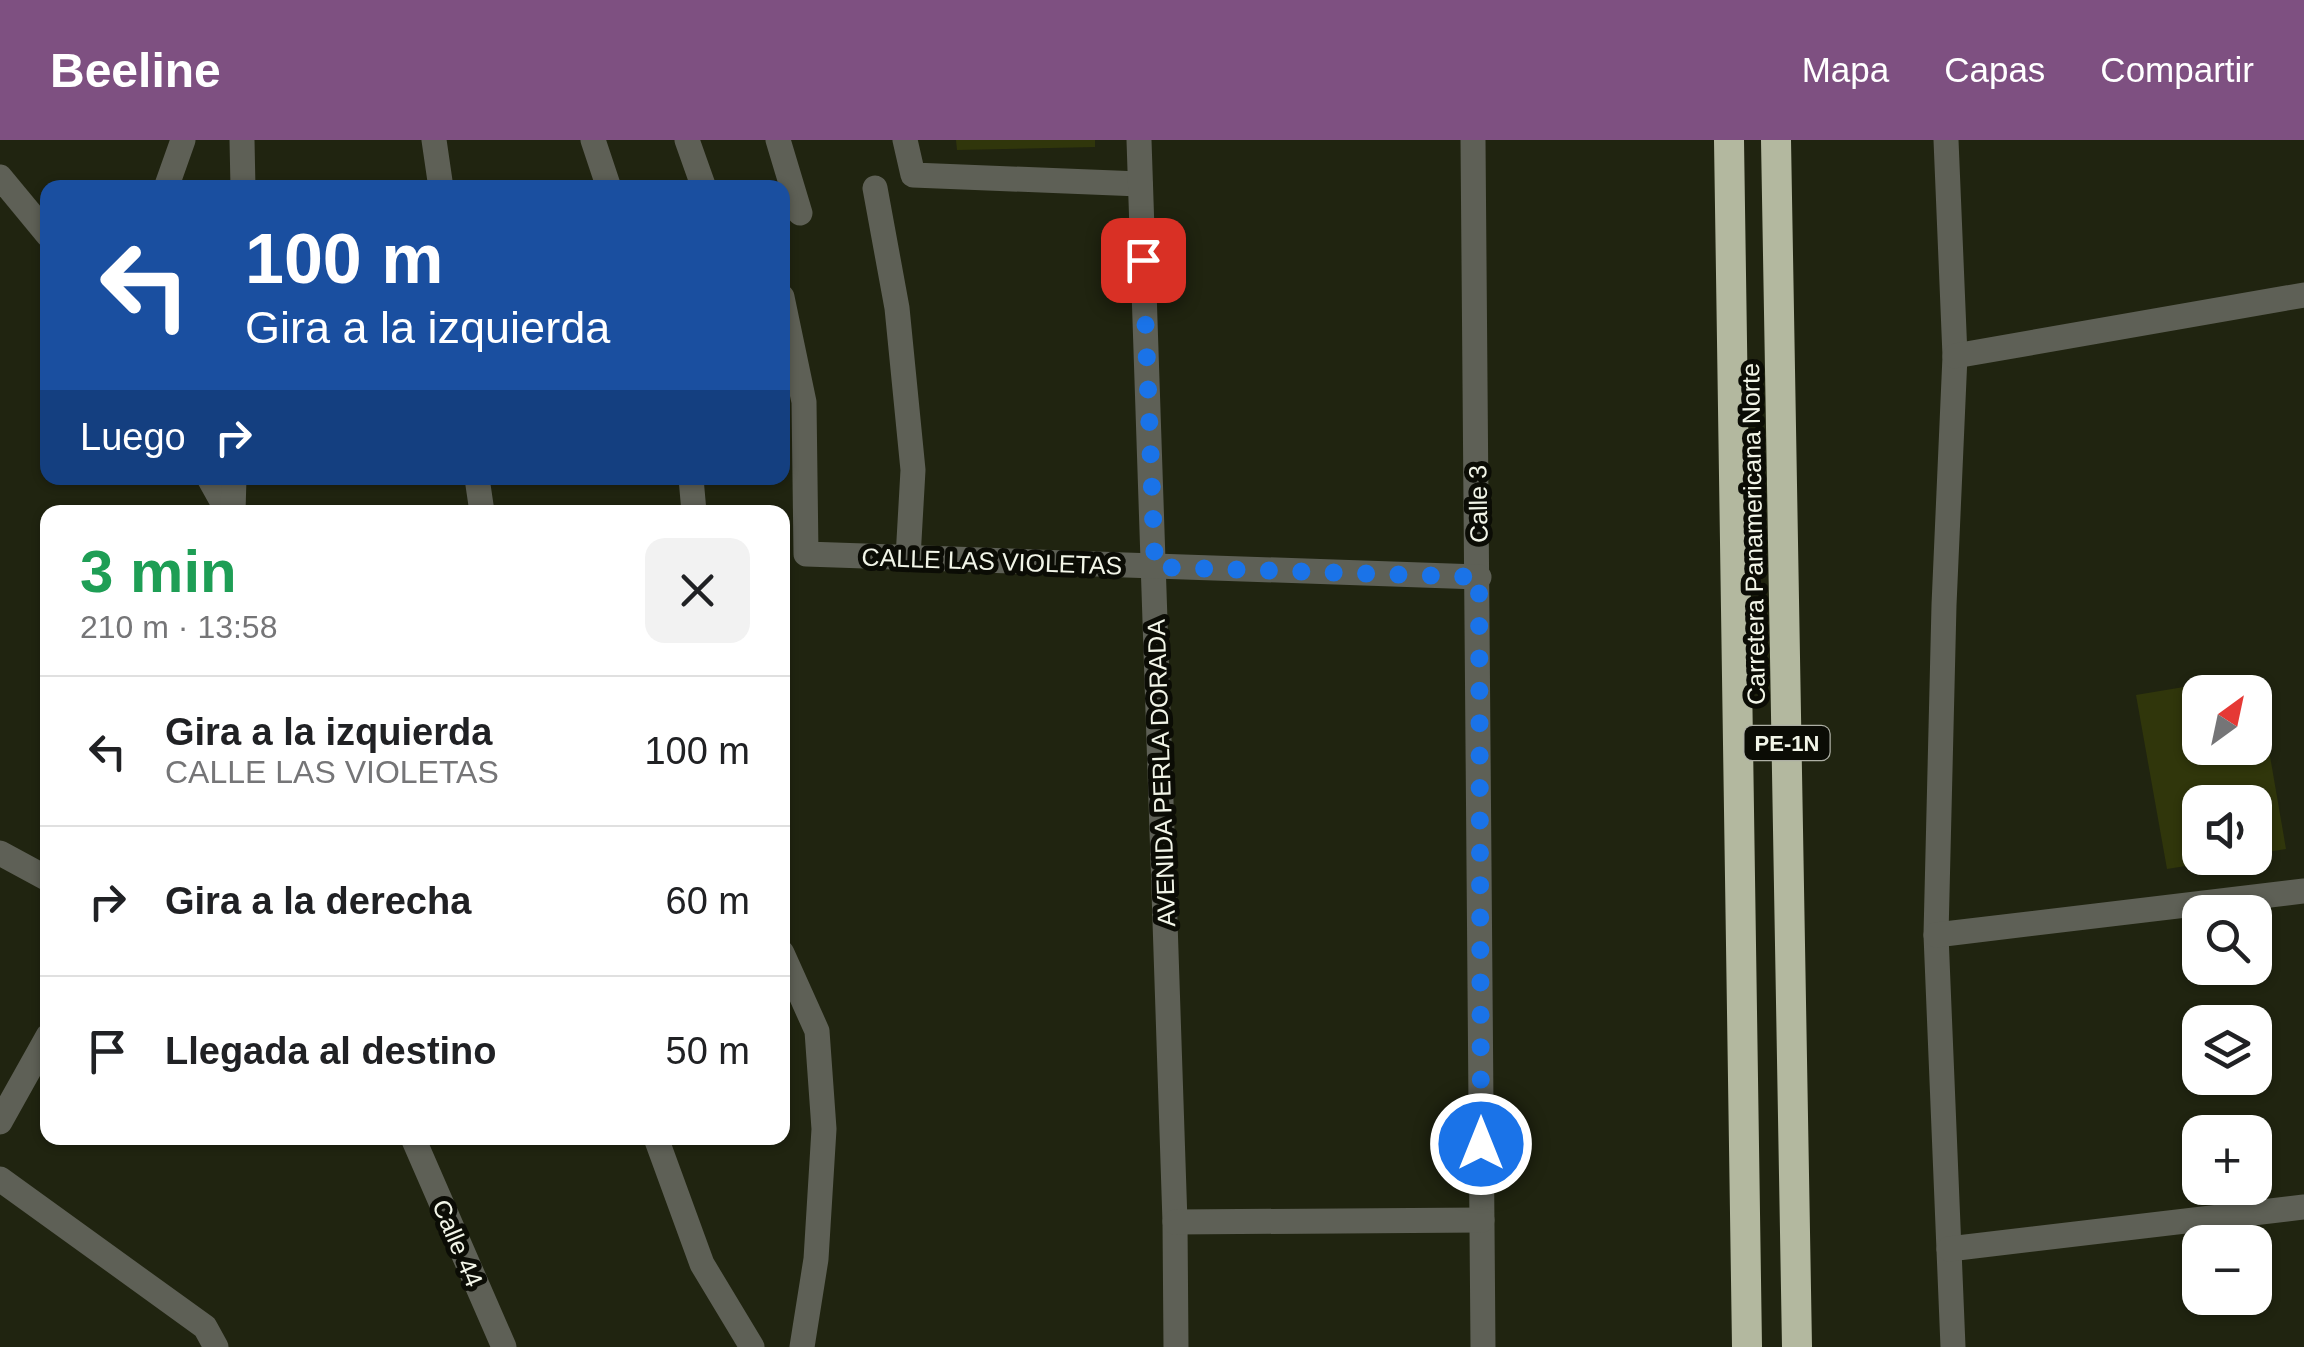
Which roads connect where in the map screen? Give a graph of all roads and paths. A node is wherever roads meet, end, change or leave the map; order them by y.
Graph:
1 (184, 140) edge
2 (242, 140) edge
3 (434, 140) edge
4 (593, 140) edge
5 (687, 140) edge
6 (778, 140) edge
7 (905, 140) edge
8 (1138, 140) edge
9 (1473, 140) edge
10 (1728, 140) edge
11 (1776, 140) edge
12 (1946, 140) edge
13 (0, 177) edge
14 (169, 180) edge
15 (243, 180) edge
16 (440, 180) edge
17 (606, 180) edge
18 (701, 180) edge
19 (1140, 184) junction
20 (875, 188) dead end
21 (800, 212) dead end
22 (40, 225) edge
23 (2304, 296) edge
24 (790, 335) edge
25 (1955, 356) junction
26 (908, 558) junction
27 (1155, 567) junction
28 (1479, 577) junction
29 (0, 853) edge
30 (40, 875) edge
31 (2304, 891) edge
32 (1936, 935) junction
33 (790, 971) edge
34 (40, 1050) edge
35 (0, 1122) edge
36 (416, 1145) edge
37 (659, 1145) edge
38 (0, 1179) edge
39 (2304, 1207) edge
40 (1482, 1220) junction
41 (1176, 1222) junction
42 (1949, 1249) junction
43 (216, 1347) edge
44 (504, 1347) edge
45 (752, 1347) edge
46 (802, 1347) edge
47 (1176, 1347) edge
48 (1483, 1347) edge
49 (1746, 1347) edge
50 (1796, 1347) edge
51 (1953, 1347) edge

1 - 14 street
2 - 15 street
3 - 16 street
4 - 17 street
5 - 18 street
6 - 21 street
7 - 19 street
8 - 19 street, AVENIDA PERLA DORADA
9 - 28 street, Calle 3
10 - 49 highway, Carretera Panamericana Norte / PE-1N
11 - 50 highway, Carretera Panamericana Norte / PE-1N
12 - 25 street
13 - 22 street
19 - 27 street, AVENIDA PERLA DORADA
20 - 26 street
23 - 25 street
24 - 26 street, CALLE LAS VIOLETAS
25 - 32 street
26 - 27 street, CALLE LAS VIOLETAS
27 - 28 street, CALLE LAS VIOLETAS
27 - 41 street, AVENIDA PERLA DORADA
28 - 40 street, Calle 3
29 - 30 street
31 - 32 street
32 - 42 street
33 - 46 street
34 - 35 street
36 - 44 street, Calle 44
37 - 45 street
38 - 43 street
39 - 42 street
40 - 41 street
40 - 48 street, Calle 3
41 - 47 street, AVENIDA PERLA DORADA
42 - 51 street

